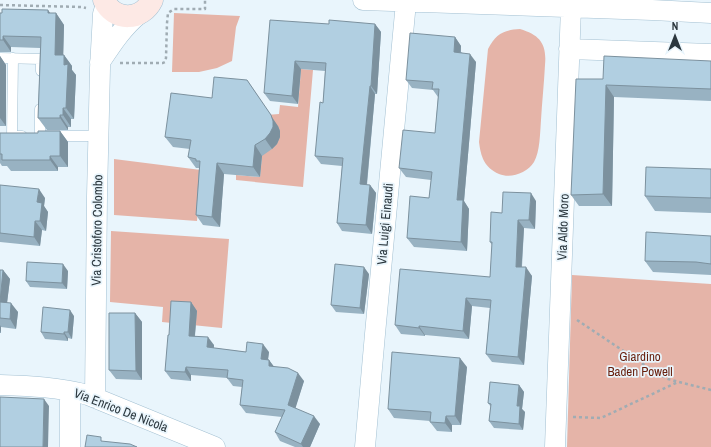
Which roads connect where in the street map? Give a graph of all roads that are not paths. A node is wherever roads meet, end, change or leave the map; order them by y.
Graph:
1 (363, 0) edge
2 (104, 2) edge
3 (406, 2) junction
4 (475, 2) edge
5 (151, 5) edge
6 (571, 7) junction
7 (711, 13) edge
8 (569, 49) junction
9 (711, 54) edge
10 (0, 58) edge
11 (13, 58) junction
12 (100, 62) junction
13 (41, 82) edge
14 (41, 98) edge
15 (40, 136) junction
16 (98, 136) junction
17 (0, 385) edge
18 (70, 391) junction
19 (95, 398) junction
20 (70, 447) edge
21 (215, 447) edge
22 (365, 447) edge
23 (555, 447) edge

1 - 3 street
2 - 5 street
2 - 12 street, Via Cristoforo Colombo
3 - 4 street
3 - 22 street, Via Luigi Einaudi
4 - 6 street
5 - 12 street
6 - 7 street
6 - 8 street, Via Aldo Moro
8 - 9 street
8 - 23 street, Via Aldo Moro
10 - 11 lane
11 - 13 lane
11 - 15 lane
12 - 16 street, Via Cristoforo Colombo
14 - 15 lane
15 - 16 lane
16 - 19 street, Via Cristoforo Colombo
17 - 18 street, Via Enrico De Nicola
18 - 19 street, Via Enrico De Nicola
18 - 20 street
19 - 21 street, Via Enrico De Nicola

